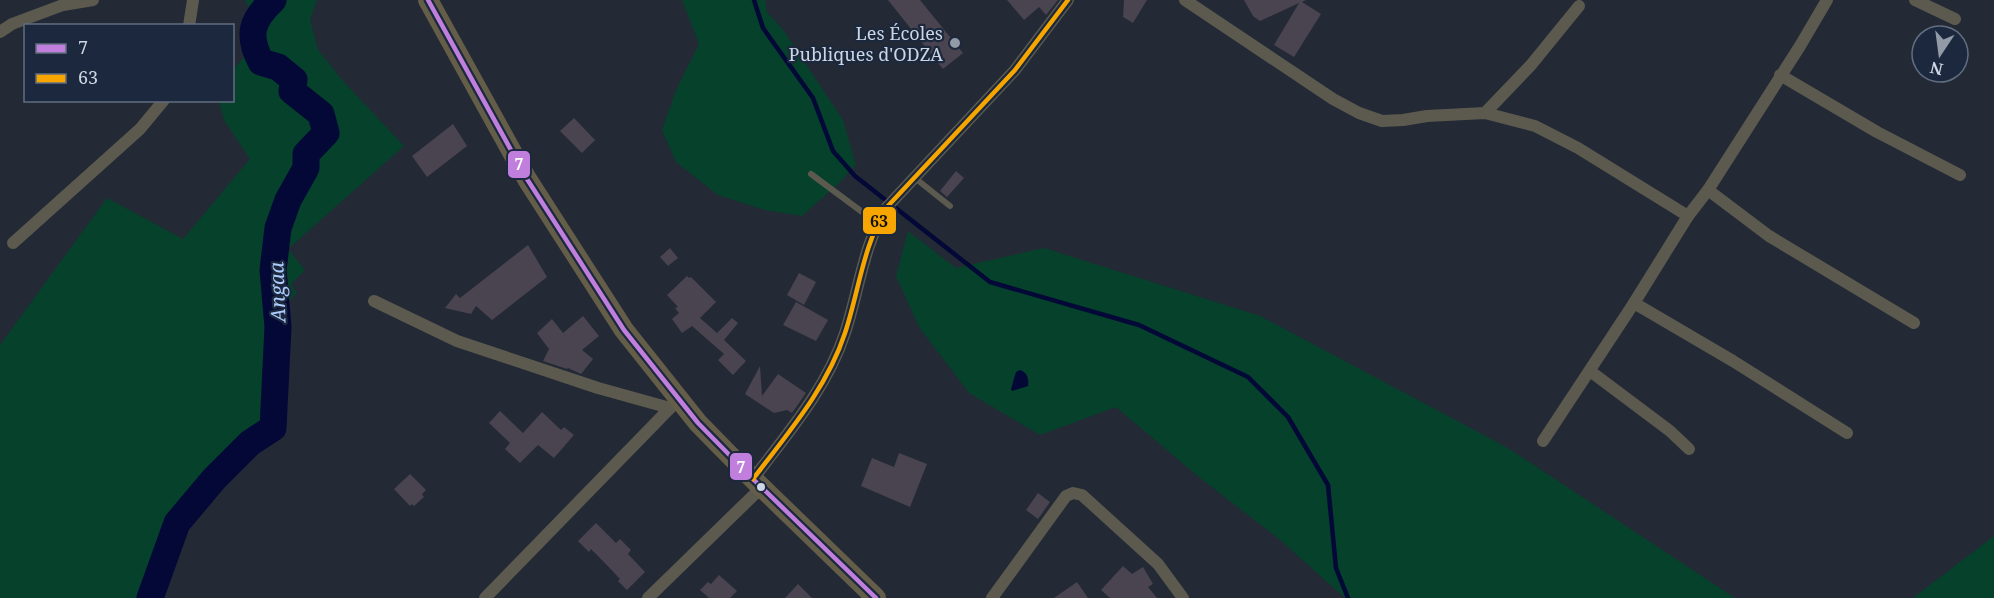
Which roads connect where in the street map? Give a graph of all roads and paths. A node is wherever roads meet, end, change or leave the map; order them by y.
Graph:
1 (89, 0) edge
2 (193, 0) edge
3 (428, 0) edge
4 (1068, 0) edge
5 (1185, 0) edge
6 (1827, 0) edge
7 (1915, 0) edge
8 (1579, 6) dead end
9 (1955, 19) dead end
10 (189, 24) edge
11 (0, 32) edge
12 (1780, 75) junction
13 (162, 102) edge
14 (1485, 113) junction
15 (811, 174) dead end
16 (1960, 175) dead end
17 (914, 177) junction
18 (1708, 190) junction
19 (950, 206) dead end
20 (1688, 216) junction
21 (877, 223) junction
22 (14, 243) dead end
23 (374, 301) dead end
24 (1634, 303) junction
25 (1914, 323) dead end
26 (1590, 371) junction
27 (675, 404) junction
28 (1847, 433) dead end
29 (1543, 441) dead end
30 (1689, 449) dead end
31 (757, 483) junction
32 (485, 598) edge
33 (648, 598) edge
34 (876, 598) edge
35 (992, 598) edge
36 (1183, 598) edge

1 - 11 street
2 - 10 street
3 - 27 highway
4 - 17 street
5 - 14 street
6 - 12 street
7 - 9 street
8 - 14 street
12 - 16 street
12 - 18 street
13 - 22 street
14 - 20 street
15 - 21 lane
17 - 19 lane
17 - 21 street
18 - 20 street
18 - 25 street
20 - 24 street
21 - 31 street
23 - 27 street
24 - 26 street
24 - 28 street
26 - 29 street
26 - 30 street
27 - 31 highway
27 - 32 street
31 - 33 street
31 - 34 highway
35 - 36 street

